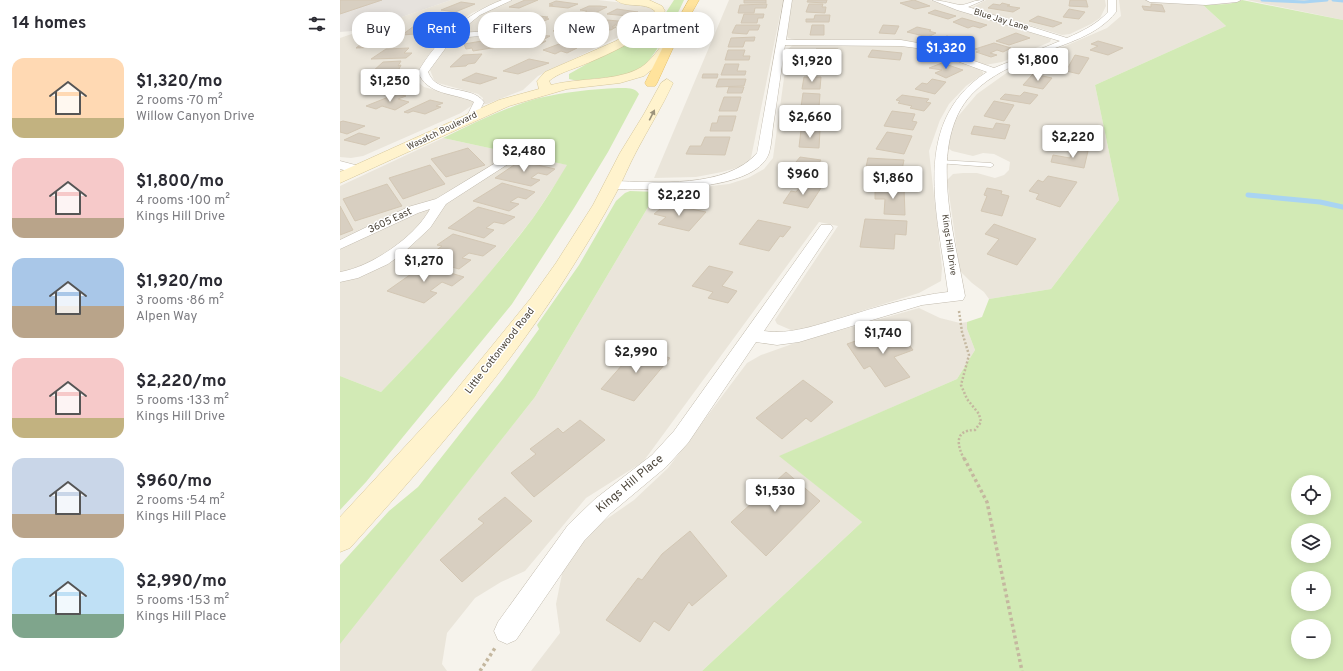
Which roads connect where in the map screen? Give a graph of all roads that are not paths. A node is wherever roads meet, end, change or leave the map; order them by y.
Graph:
1 (508, 0) edge
2 (621, 0) edge
3 (694, 0) edge
4 (788, 0) edge
5 (936, 0) edge
6 (980, 0) edge
7 (1112, 0) edge
8 (1150, 0) edge
9 (1237, 0) edge
10 (960, 8) junction
11 (687, 12) edge
12 (470, 17) edge
13 (1066, 40) junction
14 (780, 42) junction
15 (441, 48) edge
16 (664, 48) edge
17 (668, 48) edge
18 (679, 48) edge
19 (674, 71) dead end
20 (996, 72) junction
21 (651, 83) junction
22 (546, 91) junction
23 (644, 95) dead end
24 (470, 118) junction
25 (633, 120) dead end
26 (633, 144) junction
27 (512, 156) dead end
28 (939, 162) junction
29 (340, 165) edge
30 (991, 165) dead end
31 (359, 170) junction
32 (340, 178) edge
33 (612, 185) junction
34 (441, 202) junction
35 (826, 228) dead end
36 (340, 245) edge
37 (340, 277) edge
38 (752, 335) junction
39 (340, 538) edge
40 (507, 631) road end

1 - 12 street
2 - 22 main road
3 - 11 main road, Wasatch Boulevard
4 - 14 street
5 - 10 street, Blue Jay Lane
6 - 10 street
7 - 13 street, Kings Hill Drive
8 - 9 street
10 - 13 street, Blue Jay Lane
13 - 20 street, Kings Hill Drive
14 - 20 street
14 - 33 street
15 - 24 street
16 - 22 main road, Wasatch Boulevard
17 - 21 main road, Wasatch Boulevard
18 - 21 main road
26 -> 19 main road, Little Cottonwood Road
20 - 28 street, Kings Hill Drive
21 - 22 main road, Wasatch Boulevard
21 - 23 main road
22 - 24 main road, Wasatch Boulevard
24 - 31 main road, Wasatch Boulevard
25 - 26 main road, Little Cottonwood Road
26 - 33 main road, Little Cottonwood Road
27 - 34 street, 3605 East
28 - 30 lane
28 - 38 street, Kings Hill Drive
29 - 31 street
31 - 32 main road, Wasatch Boulevard
33 - 39 main road, Little Cottonwood Road
34 - 36 street, 3605 East
34 - 37 street, 3605 East
35 - 38 street, Kings Hill Place
38 - 40 street, Kings Hill Place

